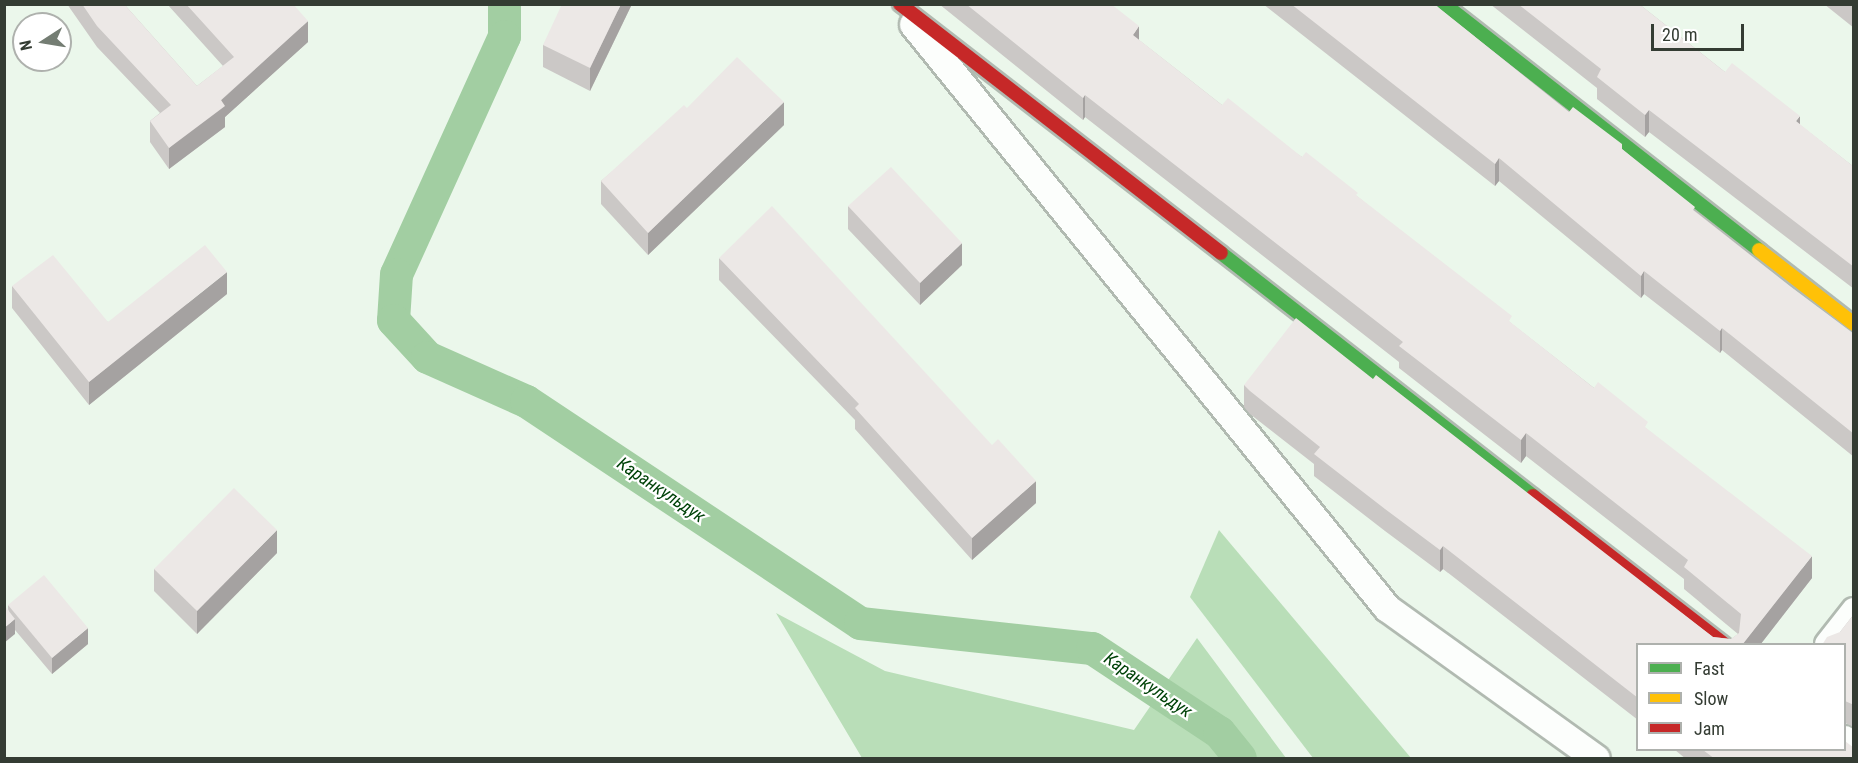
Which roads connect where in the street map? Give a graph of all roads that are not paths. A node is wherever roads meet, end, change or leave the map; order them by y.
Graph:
1 (899, 4) edge
2 (1444, 4) edge
3 (1854, 324) edge
4 (1854, 611) edge
5 (1721, 643) edge
6 (1830, 643) edge
7 (1596, 759) edge

1 - 5 street
1 - 7 street
2 - 3 street
4 - 6 street

